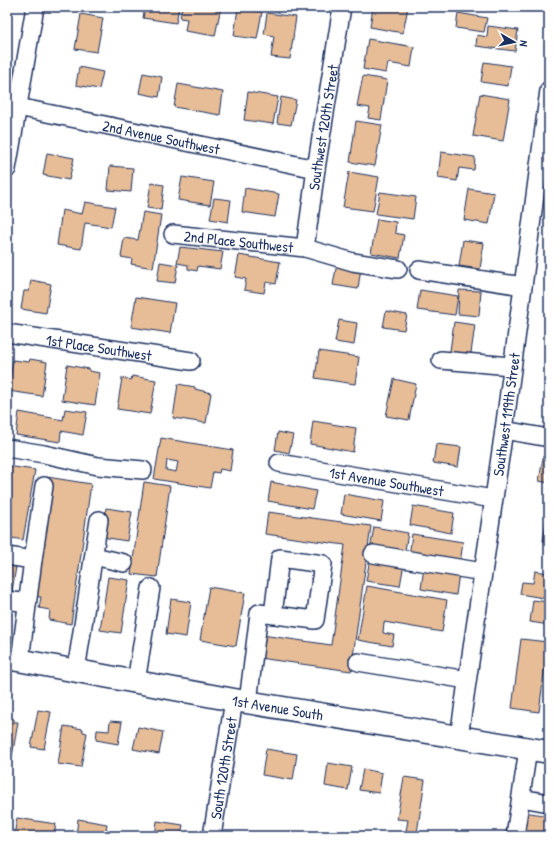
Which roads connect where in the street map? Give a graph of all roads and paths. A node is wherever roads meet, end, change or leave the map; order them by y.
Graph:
1 (35, 7) edge
2 (342, 7) edge
3 (549, 90) edge
4 (12, 105) edge
5 (7, 169) edge
6 (316, 169) junction
7 (173, 234) dead end
8 (305, 248) junction
9 (398, 269) dead end
10 (419, 270) dead end
11 (523, 286) junction
12 (7, 333) edge
13 (441, 360) dead end
14 (191, 361) dead end
15 (512, 366) junction
16 (504, 430) junction
17 (549, 438) edge
18 (7, 448) edge
19 (279, 464) dead end
20 (143, 470) dead end
21 (44, 486) dead end
22 (493, 499) junction
23 (99, 520) dead end
24 (373, 554) dead end
25 (7, 556) edge
26 (94, 556) junction
27 (34, 560) junction
28 (124, 563) dead end
29 (483, 572) junction
30 (151, 588) dead end
31 (7, 600) edge
32 (28, 603) junction
33 (273, 615) dead end
34 (13, 659) edge
35 (358, 662) dead end
36 (76, 671) junction
37 (467, 680) junction
38 (136, 682) junction
39 (241, 701) junction
40 (459, 737) junction
41 (539, 750) edge
42 (521, 798) junction
43 (549, 803) edge
44 (212, 836) edge
45 (515, 836) edge

1 - 4 street
2 - 6 street, Southwest 120th Street
3 - 11 street, Southwest 119th Street
4 - 5 street
4 - 6 street, 2nd Avenue Southwest
6 - 8 street, Southwest 120th Street
7 - 8 street, 2nd Place Southwest
8 - 9 street, 2nd Place Southwest
10 - 11 street
11 - 15 street, Southwest 119th Street
12 - 14 street, 1st Place Southwest
13 - 15 street
15 - 16 street, Southwest 119th Street
16 - 17 street
16 - 22 street, Southwest 119th Street
18 - 20 street
19 - 22 street, 1st Avenue Southwest
21 - 27 street
22 - 29 street, Southwest 119th Street
23 - 26 street
24 - 29 street
25 - 27 street
26 - 28 street
26 - 36 street
27 - 32 street
29 - 37 street, Southwest 119th Street
30 - 38 street
31 - 32 street
32 - 34 street
33 - 39 street, South 120th Street
34 - 36 main road, 1st Avenue South
35 - 37 street
36 - 38 main road, 1st Avenue South
37 - 40 street, Southwest 119th Street
38 - 39 main road, 1st Avenue South
39 - 40 main road, 1st Avenue South
39 - 44 street, South 120th Street
40 - 41 main road, 1st Avenue South
41 - 42 street
42 - 43 street
42 - 45 street

